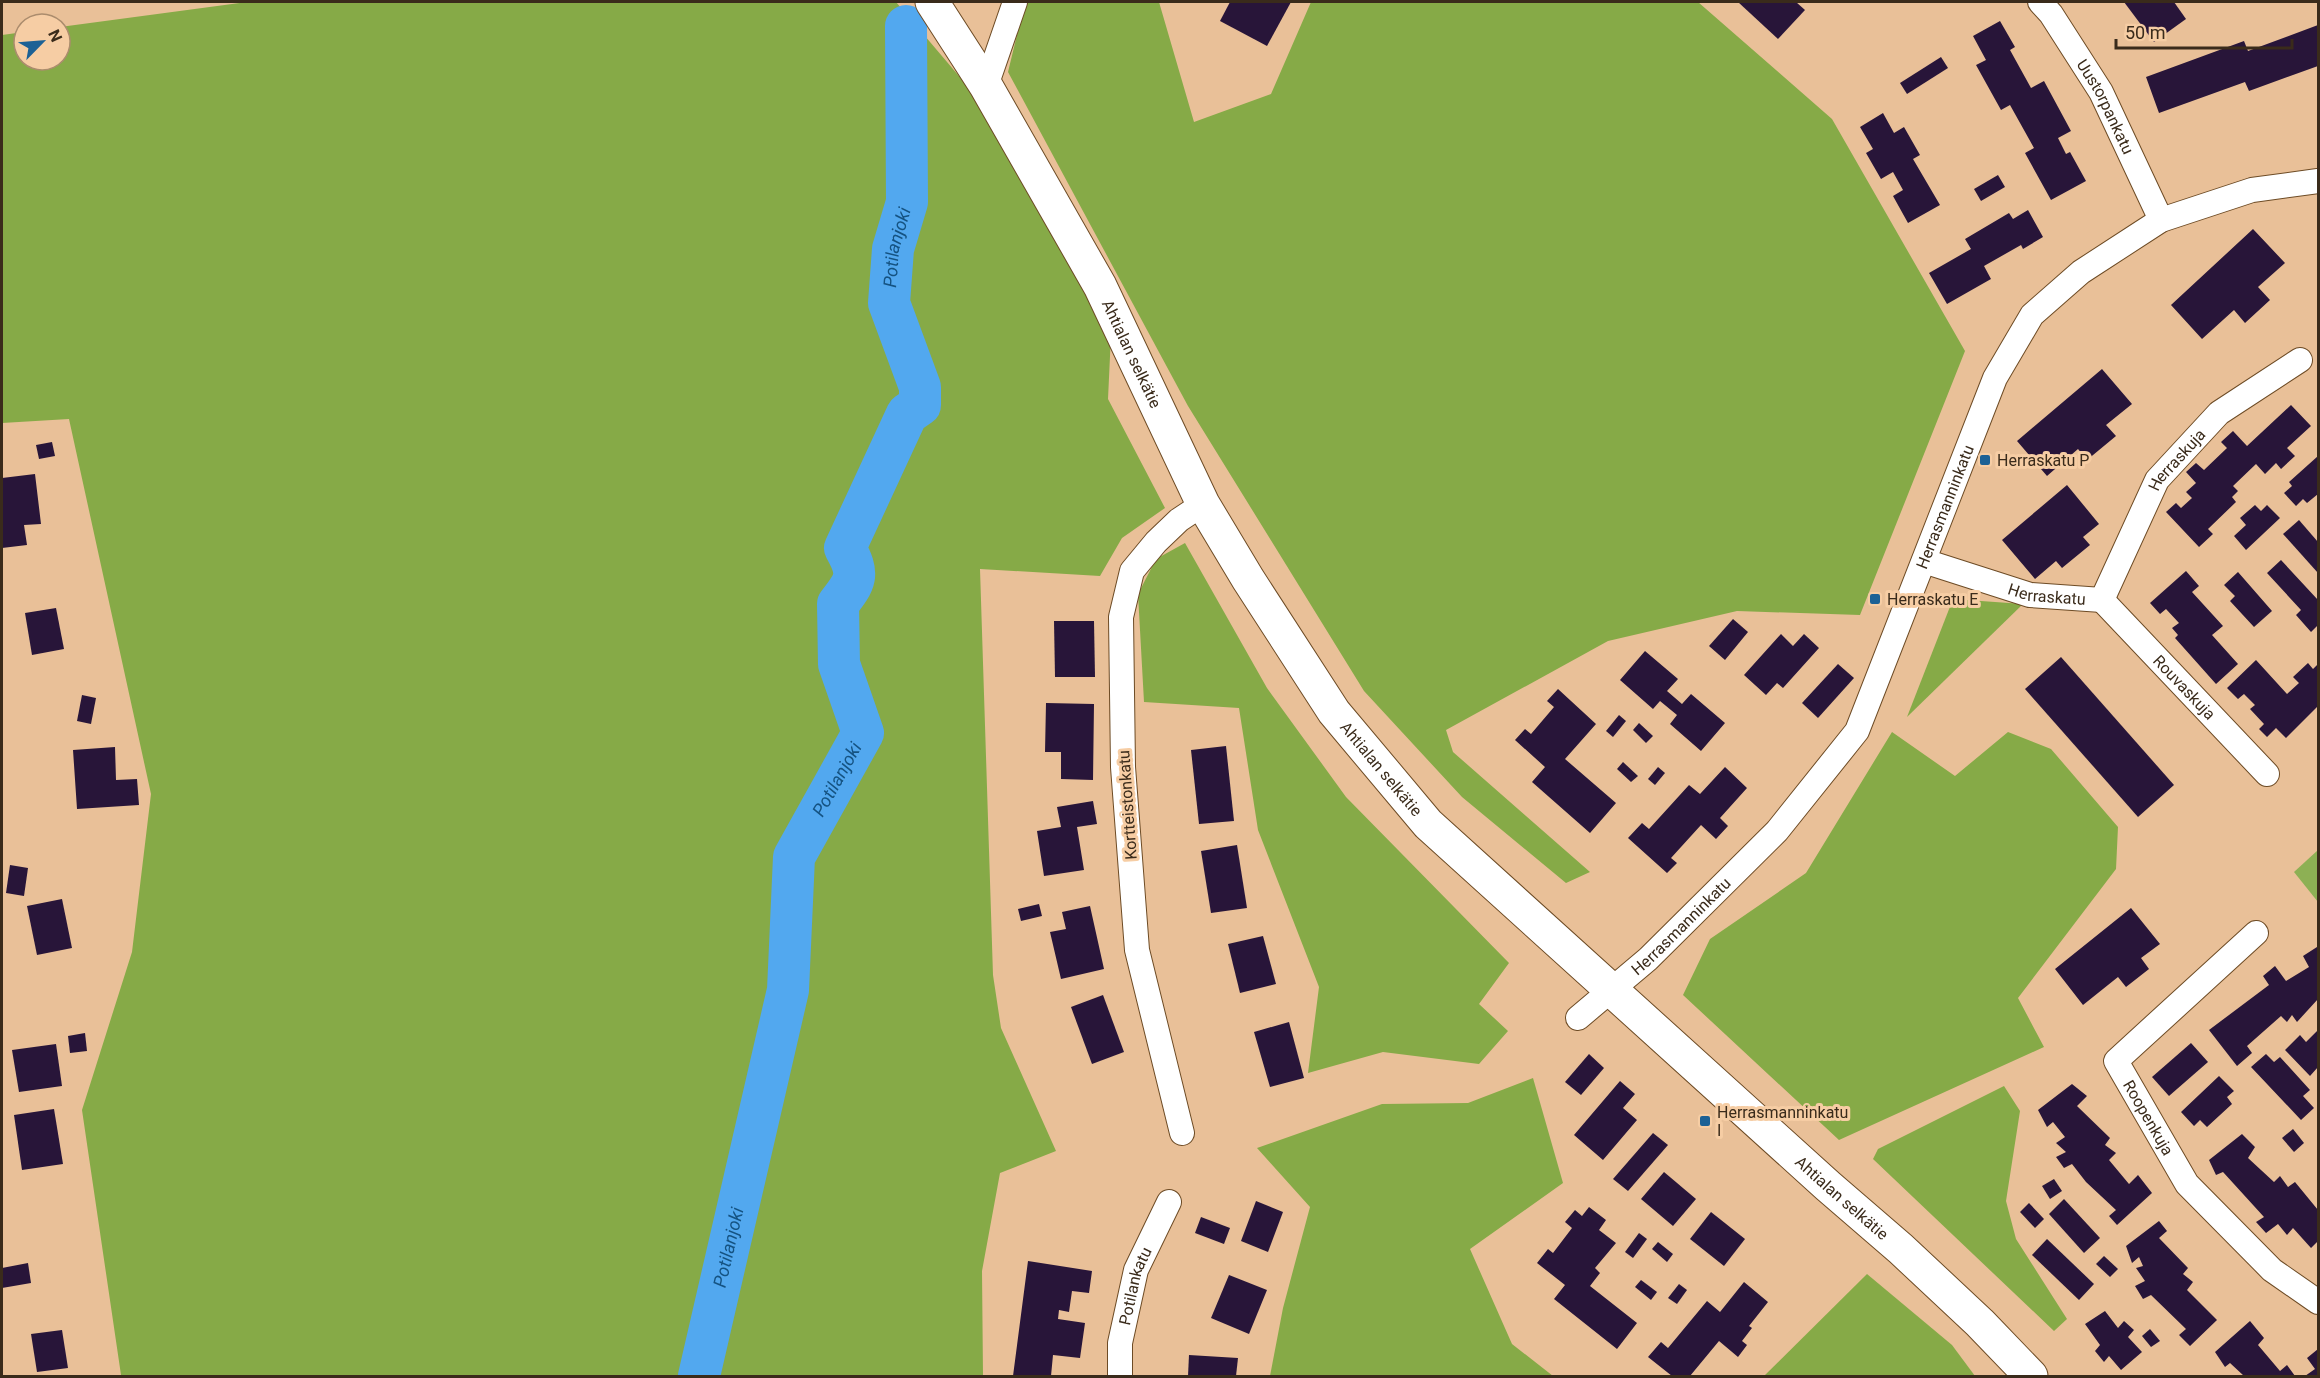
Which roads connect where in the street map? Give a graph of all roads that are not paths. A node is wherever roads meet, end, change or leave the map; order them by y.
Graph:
1 (932, 2) edge
2 (1015, 2) edge
3 (2040, 2) edge
4 (986, 86) junction
5 (2319, 181) edge
6 (2162, 220) junction
7 (2300, 360) dead end
8 (1203, 504) junction
9 (1924, 561) junction
10 (2102, 600) junction
11 (2267, 774) dead end
12 (2256, 933) dead end
13 (1612, 990) junction
14 (1578, 1018) dead end
15 (1182, 1133) dead end
16 (1169, 1202) dead end
17 (2319, 1302) edge
18 (1120, 1377) edge
19 (2031, 1377) edge

1 - 4 street, Ahtialan selkätie
2 - 4 street
3 - 6 street, Uustorpankatu
4 - 8 street, Ahtialan selkätie
5 - 6 street, Herrasmanninkatu
6 - 9 street, Herrasmanninkatu
7 - 10 street, Herraskuja
8 - 13 street, Ahtialan selkätie
8 - 15 street, Kortteistonkatu
9 - 10 street, Herraskatu
9 - 13 street, Herrasmanninkatu
10 - 11 street, Rouvaskuja
12 - 17 street, Roopenkuja
13 - 14 street, Herrasmanninkatu
13 - 19 street, Ahtialan selkätie
16 - 18 street, Potilankatu

